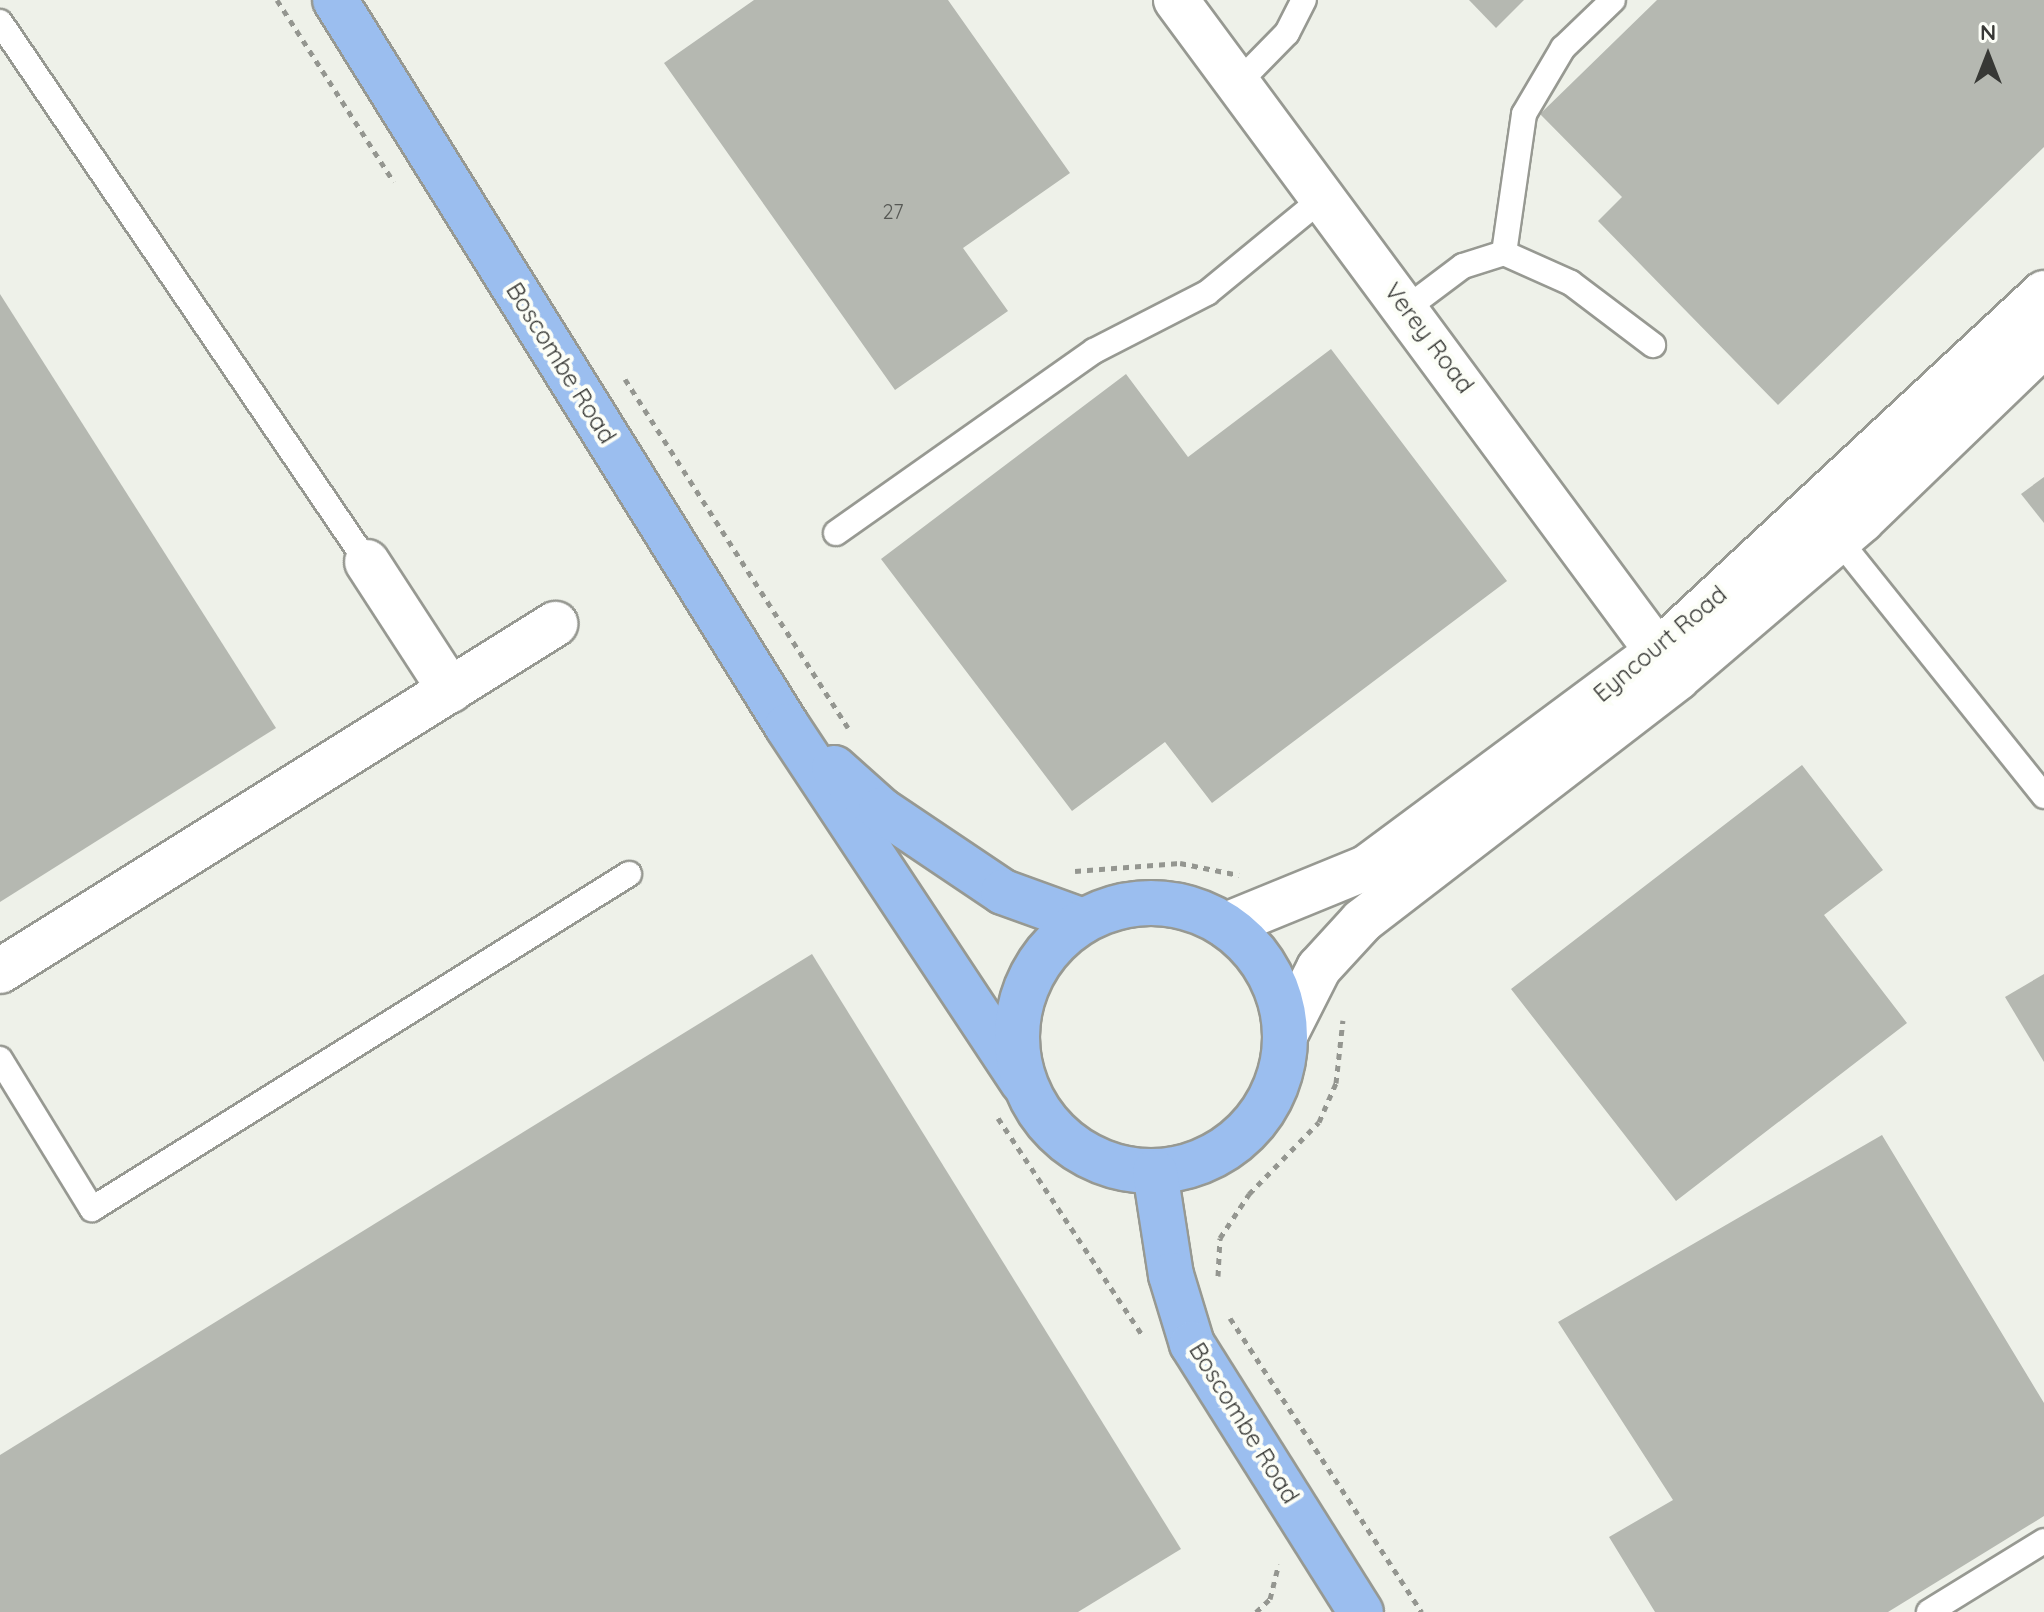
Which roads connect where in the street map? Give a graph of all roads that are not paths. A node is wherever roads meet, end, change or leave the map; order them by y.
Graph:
1 (335, 0) edge
2 (1176, 0) edge
3 (1304, 0) edge
4 (1613, 0) edge
5 (0, 22) edge
6 (1238, 83) junction
7 (1324, 197) junction
8 (1504, 253) junction
9 (2044, 293) edge
10 (1407, 308) junction
11 (2044, 344) edge
12 (1653, 345) dead end
13 (836, 533) dead end
14 (1839, 540) junction
15 (367, 562) joint
16 (555, 624) dead end
17 (1669, 664) junction
18 (450, 690) junction
19 (787, 726) junction
20 (2044, 796) edge
21 (629, 874) dead end
22 (1083, 921) junction
23 (1226, 925) junction
24 (0, 971) edge
25 (1286, 1033) junction
26 (0, 1059) edge
27 (1023, 1082) junction
28 (1155, 1172) junction
29 (2044, 1541) edge
30 (1348, 1608) edge
31 (1929, 1612) edge

1 - 19 main road, Boscombe Road
2 - 6 street, Verey Road
3 - 6 lane
4 - 8 lane
5 - 15 lane
6 - 7 street, Verey Road
7 - 10 street, Verey Road
7 - 13 lane
8 - 10 lane
8 - 12 lane
9 - 17 street, Eyncourt Road
10 - 17 street, Verey Road
11 - 14 street, Eyncourt Road
14 - 17 street, Eyncourt Road
14 - 20 lane
15 - 18 street
16 - 18 street
17 - 23 street, Eyncourt Road
17 - 25 street, Eyncourt Road
18 - 24 street
19 - 22 main road, Boscombe Road
19 - 27 main road, Boscombe Road
21 - 26 lane
22 - 23 main road
22 - 27 main road
23 - 25 main road
25 - 28 main road
27 - 28 main road
28 - 30 main road, Boscombe Road
29 - 31 lane

